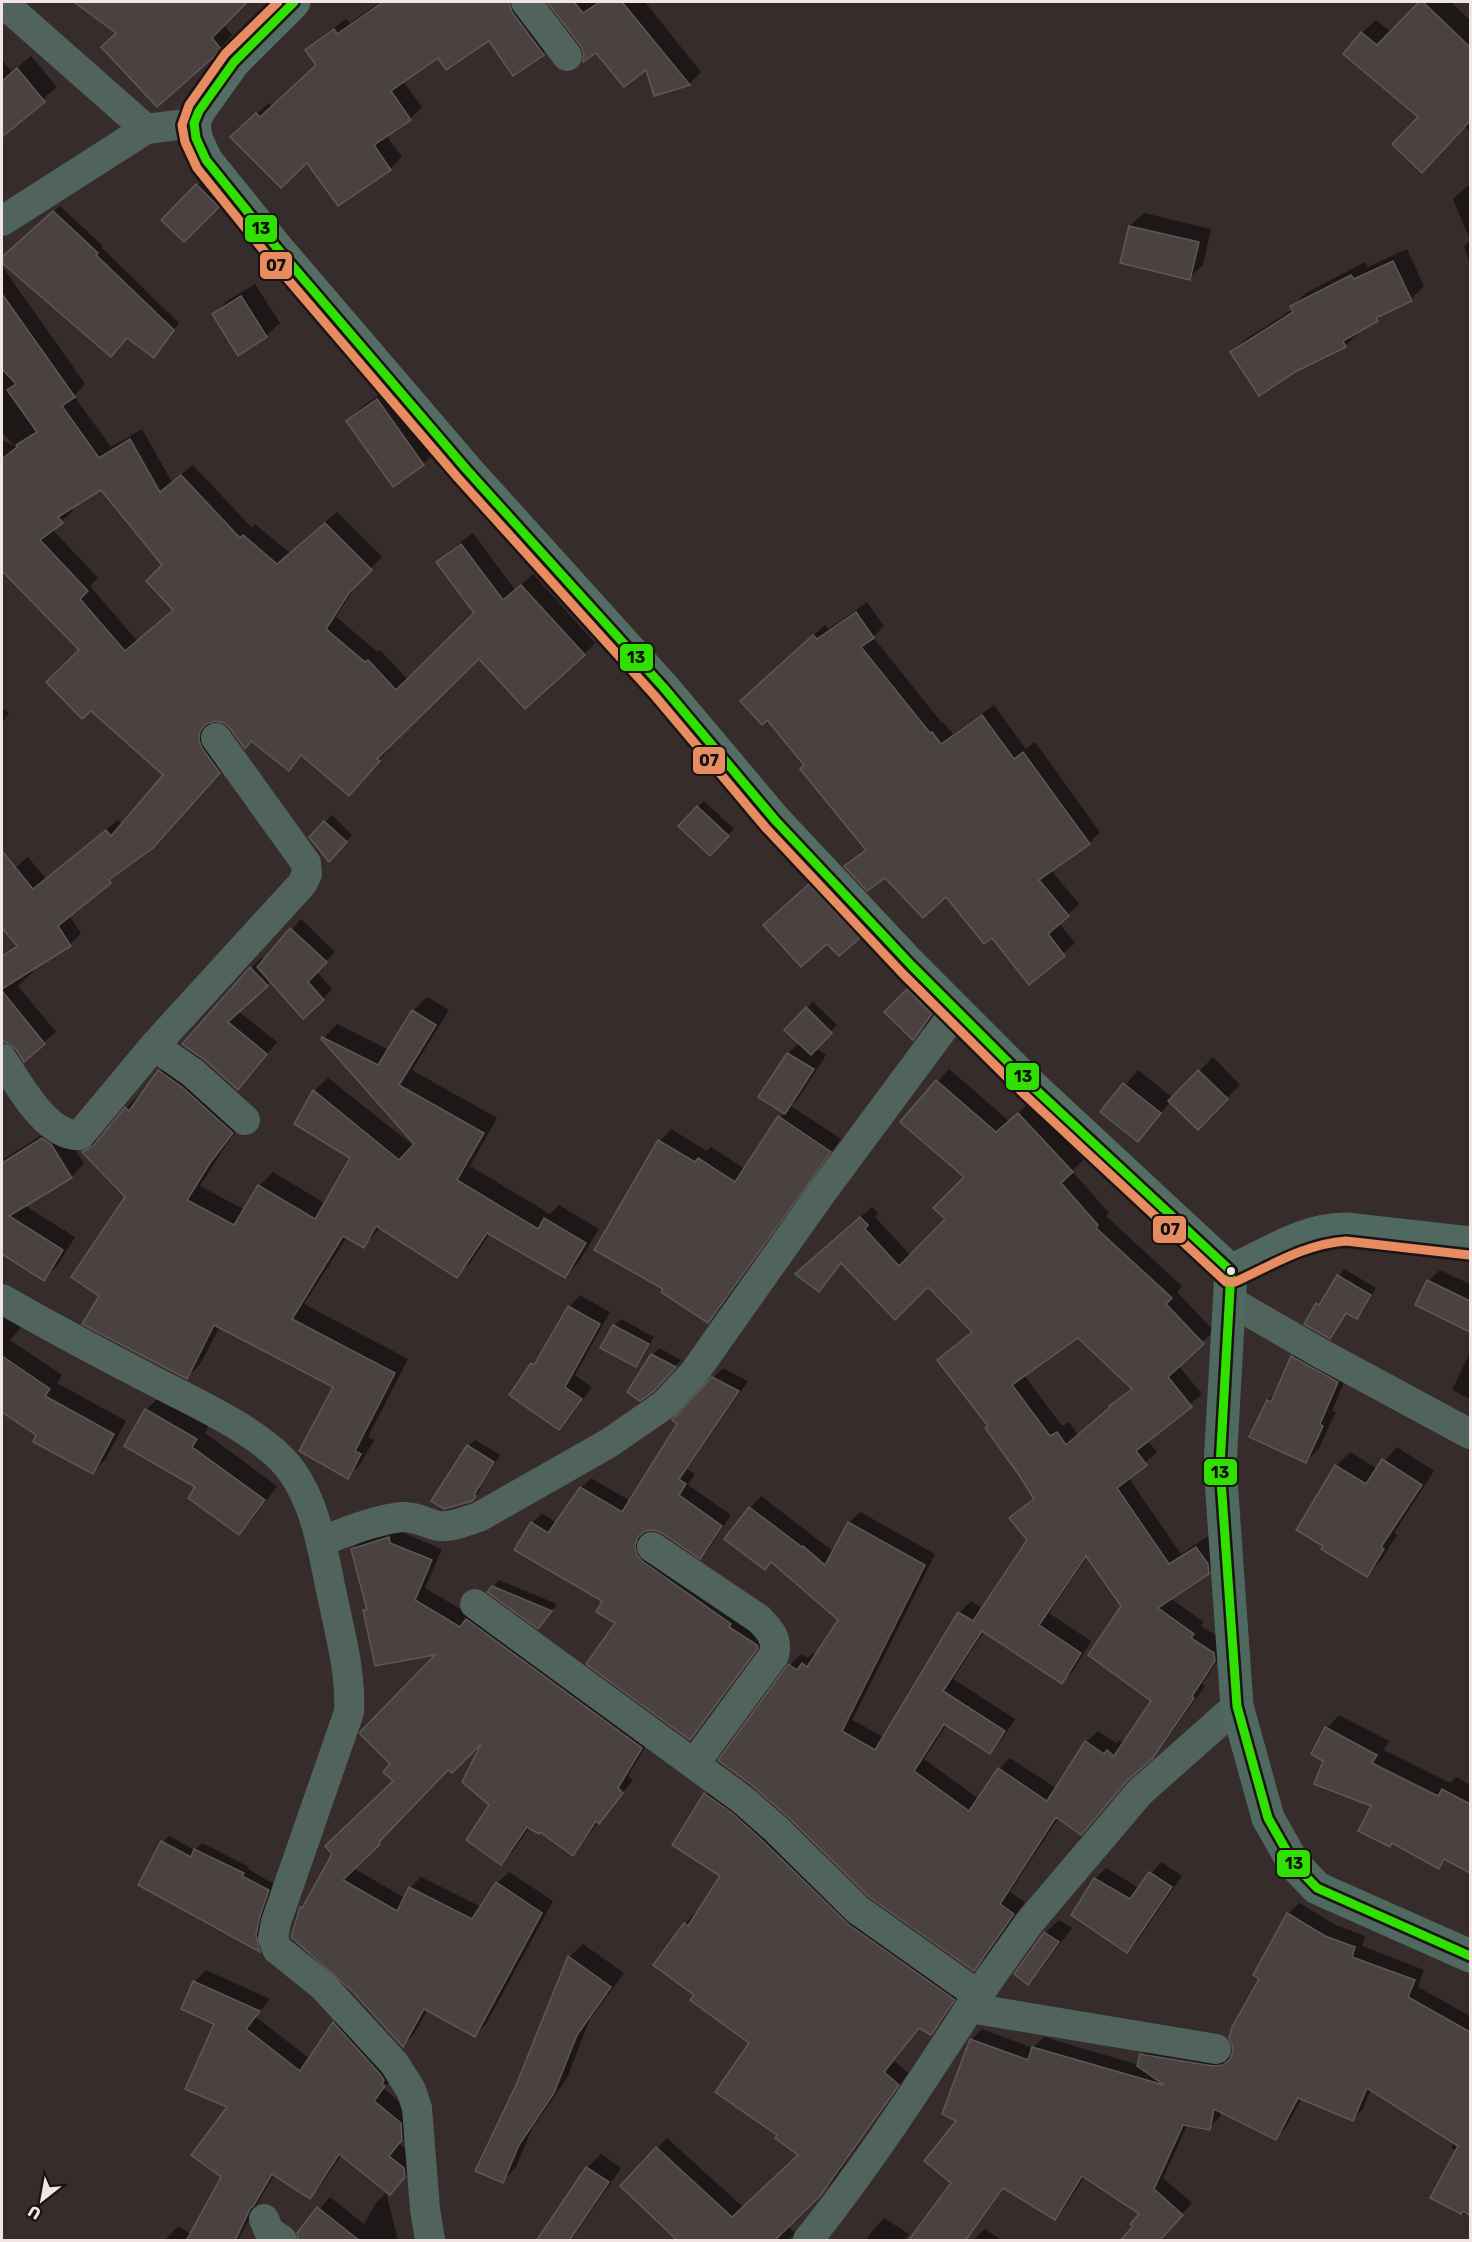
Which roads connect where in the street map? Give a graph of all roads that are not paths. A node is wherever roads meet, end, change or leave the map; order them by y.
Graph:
1 (2, 2) edge
2 (294, 2) edge
3 (526, 2) edge
4 (567, 56) dead end
5 (194, 123) junction
6 (146, 129) junction
7 (2, 221) edge
8 (216, 738) dead end
9 (956, 1011) junction
10 (154, 1046) junction
11 (2, 1059) edge
12 (245, 1120) dead end
13 (1470, 1243) edge
14 (1230, 1286) junction
15 (2, 1299) edge
16 (1470, 1434) edge
17 (321, 1542) junction
18 (652, 1546) dead end
19 (475, 1604) dead end
20 (1237, 1706) junction
21 (694, 1764) junction
22 (1470, 1956) edge
23 (974, 2002) junction
24 (1216, 2049) dead end
25 (430, 2241) edge
26 (808, 2241) edge

1 - 6 street
2 - 5 main road
3 - 4 street
5 - 6 street
5 - 9 main road
6 - 7 street
8 - 10 street
9 - 14 main road
9 - 17 street
10 - 11 street
10 - 12 street
13 - 14 main road
14 - 16 street
14 - 20 main road
15 - 17 street
17 - 25 street
18 - 21 street
19 - 21 street
20 - 22 main road
20 - 23 street
21 - 23 street
23 - 24 street
23 - 26 street

